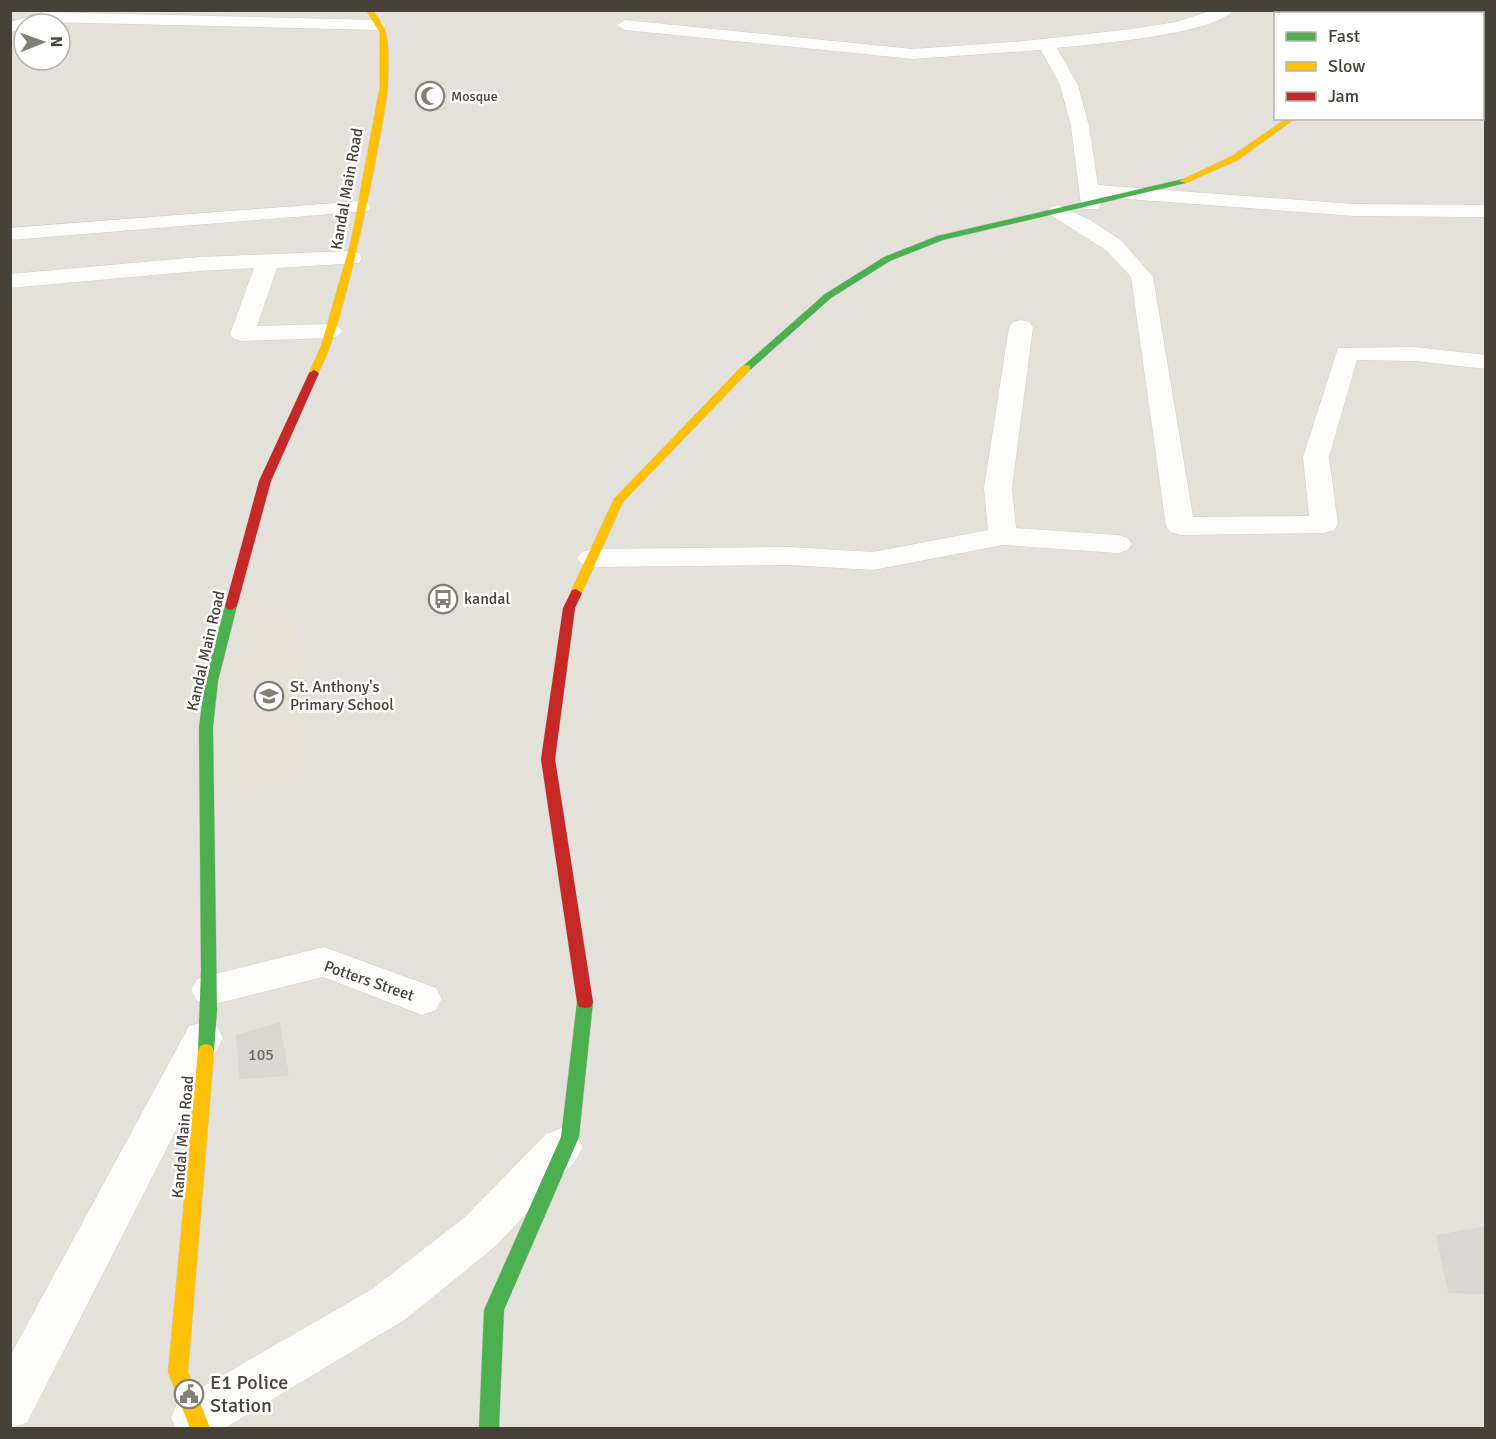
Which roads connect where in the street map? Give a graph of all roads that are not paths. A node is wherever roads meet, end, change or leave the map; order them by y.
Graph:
1 (369, 10) edge
2 (638, 10) edge
3 (1226, 10) edge
4 (378, 25) junction
5 (10, 27) edge
6 (1046, 43) junction
7 (1290, 120) edge
8 (1135, 194) junction
9 (1090, 197) junction
10 (361, 207) junction
11 (1058, 211) junction
12 (1485, 211) edge
13 (10, 234) edge
14 (351, 258) junction
15 (268, 261) junction
16 (10, 281) edge
17 (1021, 327) dead end
18 (330, 331) junction
19 (1485, 362) edge
20 (1003, 536) junction
21 (1118, 544) dead end
22 (592, 558) junction
23 (422, 999) dead end
24 (211, 1007) junction
25 (570, 1137) junction
26 (10, 1406) edge
27 (198, 1423) edge
28 (489, 1428) edge

1 - 4 street, Kandal Main Road
2 - 6 street
3 - 6 street
4 - 5 street
4 - 10 street, Kandal Main Road
6 - 9 street
7 - 8 street
8 - 9 street
8 - 12 street
9 - 11 street
10 - 13 street
10 - 14 street, Kandal Main Road
11 - 19 street
11 - 22 street
14 - 15 street
14 - 18 street, Kandal Main Road
15 - 16 street
15 - 18 street
17 - 20 street
18 - 24 street, Kandal Main Road
20 - 21 street
20 - 22 street
22 - 25 street
23 - 24 street, Potters Street
24 - 26 street
24 - 27 street, Kandal Main Road
25 - 27 street
25 - 28 street

